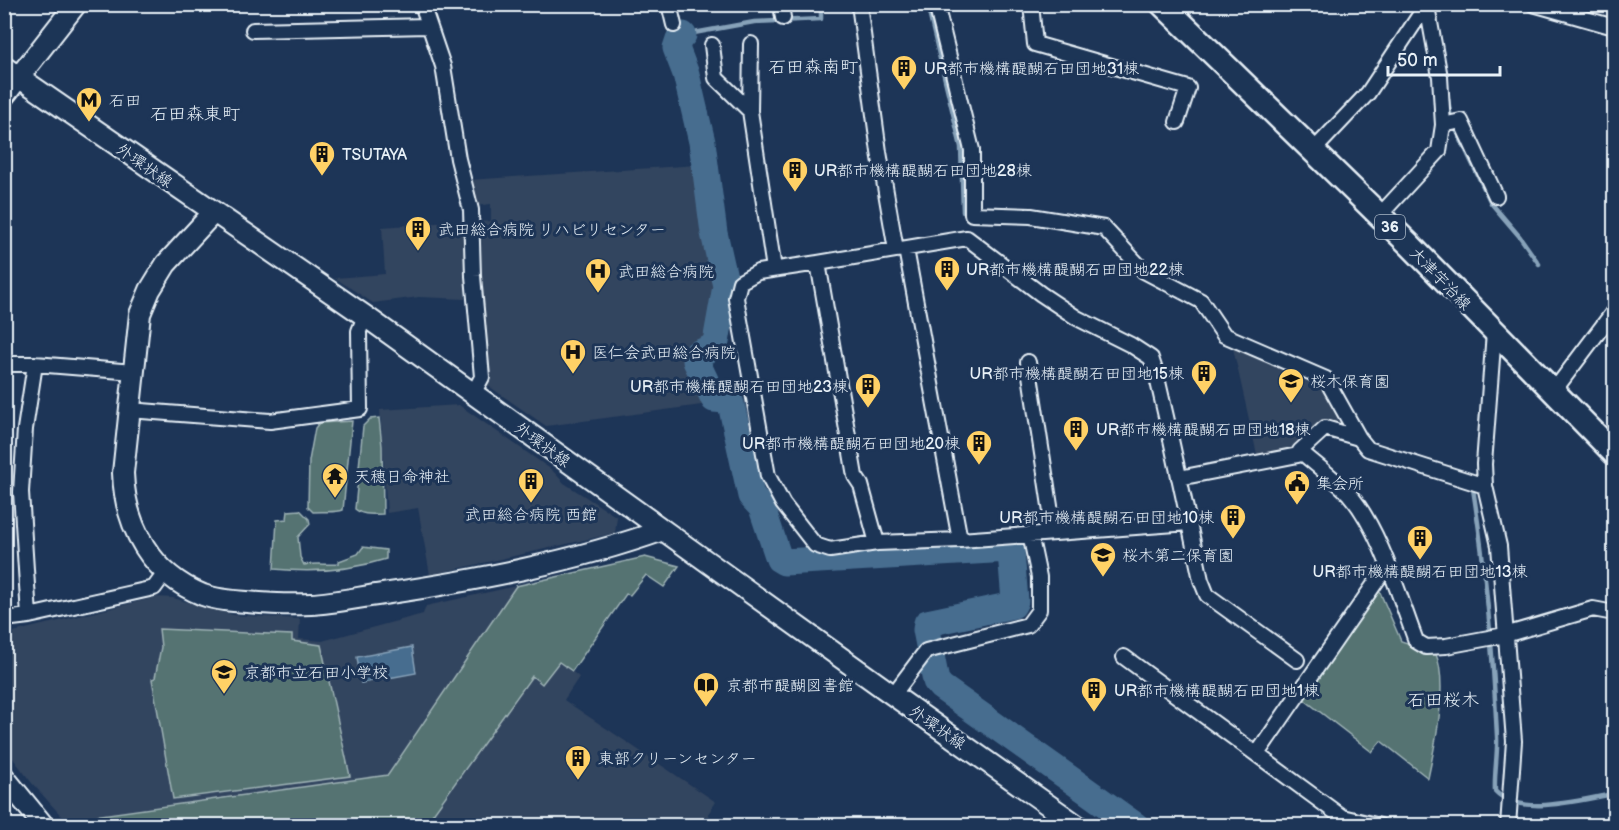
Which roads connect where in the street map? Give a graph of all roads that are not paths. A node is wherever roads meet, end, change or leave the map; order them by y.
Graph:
1 (76, 4) edge
2 (422, 4) edge
3 (669, 4) edge
4 (859, 4) edge
5 (936, 4) edge
6 (1030, 4) edge
7 (1162, 4) edge
8 (1533, 4) edge
9 (1427, 5) edge
10 (674, 25) dead end
11 (428, 26) junction
12 (1614, 27) edge
13 (253, 30) dead end
14 (751, 44) dead end
15 (712, 45) dead end
16 (12, 72) edge
17 (4, 96) edge
18 (750, 111) junction
19 (1177, 122) dead end
20 (1444, 124) junction
21 (1312, 152) junction
22 (1496, 196) dead end
23 (213, 213) junction
24 (972, 214) junction
25 (1379, 216) junction
26 (967, 238) junction
27 (901, 250) junction
28 (818, 264) junction
29 (774, 269) junction
30 (1614, 311) edge
31 (365, 316) junction
32 (1494, 332) junction
33 (1028, 362) dead end
34 (4, 364) edge
35 (35, 364) junction
36 (134, 372) junction
37 (1553, 392) junction
38 (473, 394) junction
39 (129, 410) junction
40 (1359, 438) junction
41 (1300, 451) junction
42 (1614, 453) edge
43 (1179, 478) junction
44 (1485, 486) junction
45 (1188, 523) junction
46 (663, 530) junction
47 (1054, 532) junction
48 (1030, 534) junction
49 (960, 540) junction
50 (878, 543) junction
51 (1388, 566) junction
52 (165, 573) junction
53 (1614, 613) edge
54 (29, 616) junction
55 (4, 619) edge
56 (1505, 635) junction
57 (1124, 657) dead end
58 (1297, 660) dead end
59 (892, 695) junction
60 (1257, 754) junction
61 (4, 777) edge
62 (44, 825) edge
63 (1078, 825) edge
64 (1380, 825) edge
65 (1508, 825) edge

1 - 16 street
2 - 11 street
3 - 10 street
4 - 27 street
5 - 24 street
6 - 19 street
7 - 21 main road, 大津宇治線 / 36
8 - 12 street
9 - 20 street
9 - 21 street
11 - 13 street
11 - 38 street
14 - 18 street
15 - 18 street
16 - 17 street
16 - 23 street, 外環状線
18 - 29 street
20 - 22 street
20 - 25 street
21 - 25 main road, 大津宇治線 / 36
23 - 31 street, 外環状線
23 - 36 street
24 - 26 street
24 - 40 street
25 - 32 main road, 大津宇治線 / 36
26 - 27 street
26 - 43 street
27 - 28 street
27 - 49 street
28 - 29 street
28 - 50 street
29 - 50 street
30 - 37 street
31 - 38 street, 外環状線
31 - 39 street
32 - 37 main road, 大津宇治線 / 36
32 - 44 street
33 - 47 street
34 - 35 street
35 - 36 street
35 - 54 street
36 - 39 street
37 - 42 main road, 大津宇治線 / 36
38 - 46 street, 外環状線
39 - 52 street
40 - 41 street
40 - 44 street
41 - 43 street
41 - 51 street
43 - 45 street
44 - 56 street
45 - 47 street
45 - 58 street
46 - 52 street
46 - 59 street, 外環状線
47 - 48 street
48 - 49 street
48 - 59 street
49 - 50 street
51 - 56 street
51 - 60 street
52 - 54 street
53 - 56 street
54 - 55 street
56 - 65 street
57 - 60 street
59 - 63 street, 外環状線
60 - 64 street
61 - 62 street

